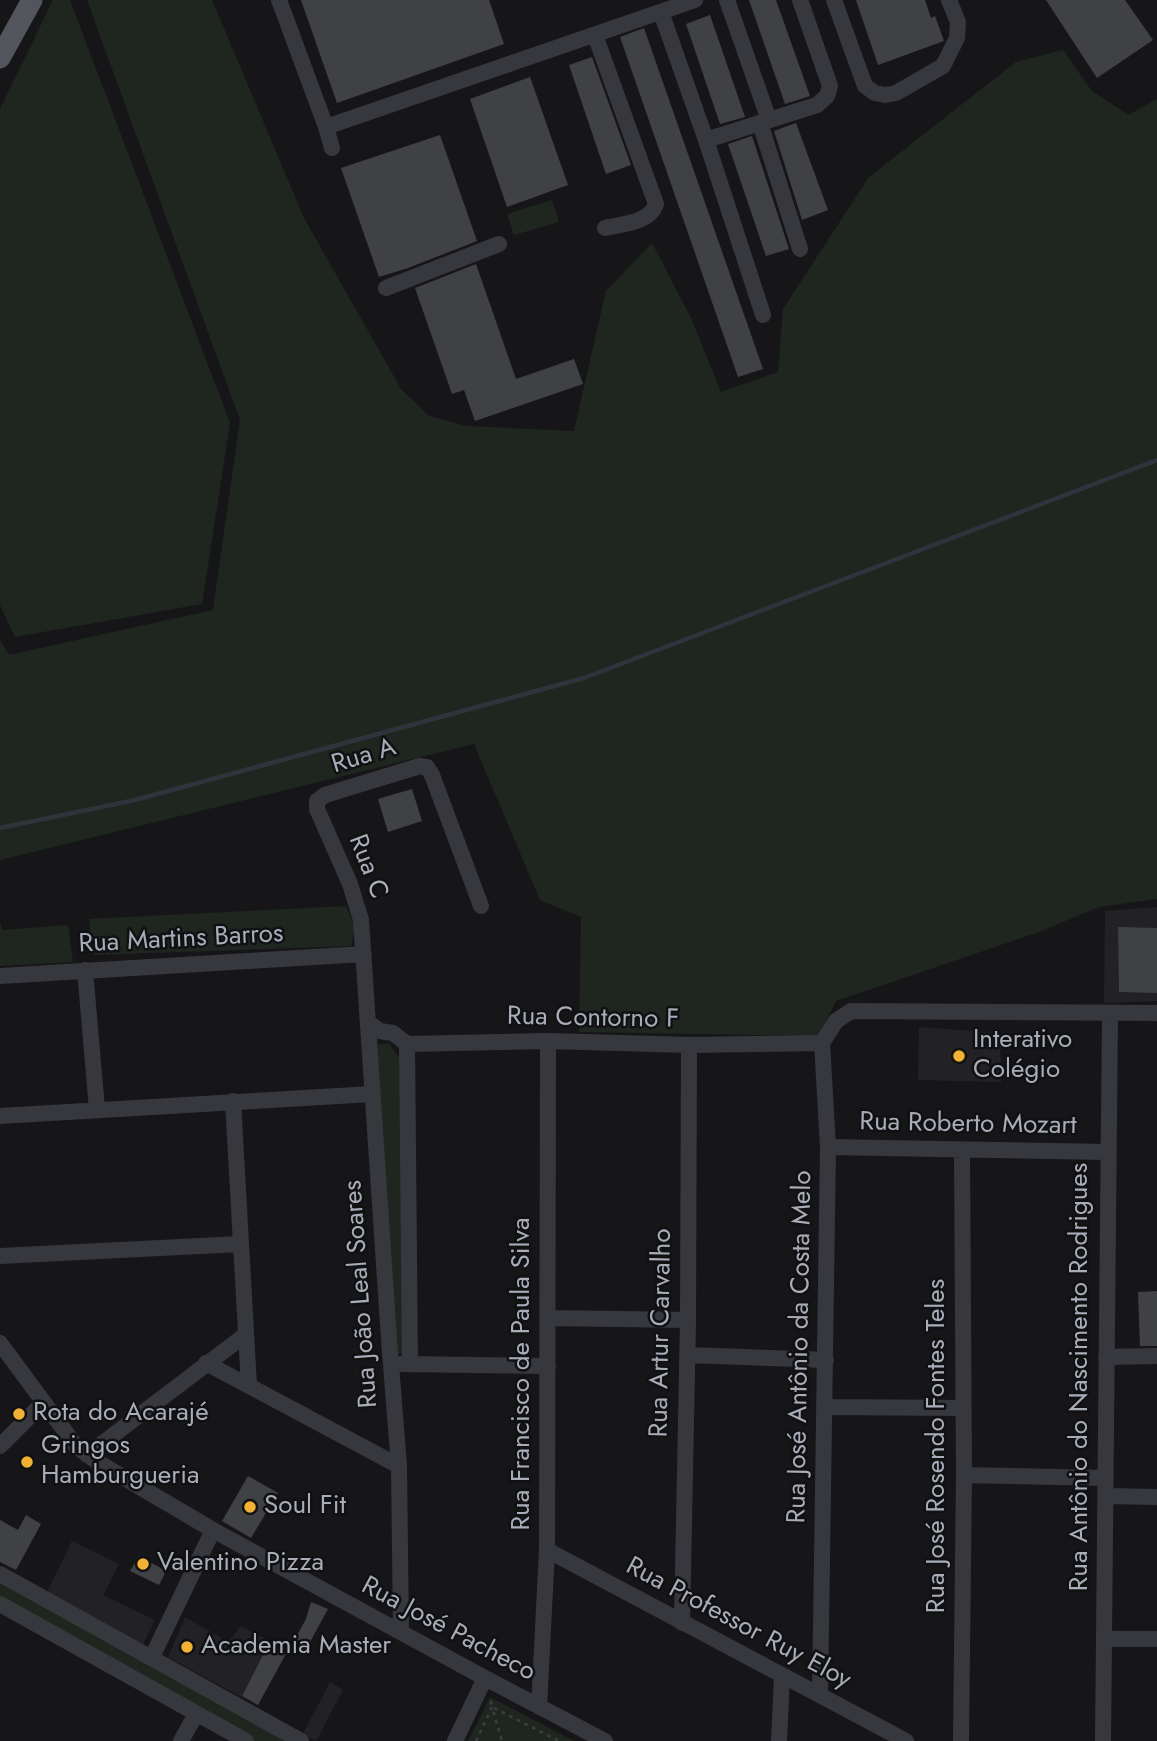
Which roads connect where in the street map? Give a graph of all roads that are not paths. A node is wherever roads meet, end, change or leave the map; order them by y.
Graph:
1 (32, 0) edge
2 (279, 0) edge
3 (695, 0) edge
4 (727, 0) edge
5 (800, 0) edge
6 (834, 0) edge
7 (949, 0) edge
8 (660, 12) junction
9 (595, 34) junction
10 (0, 58) edge
11 (764, 122) junction
12 (326, 127) junction
13 (706, 140) junction
14 (332, 148) dead end
15 (605, 228) dead end
16 (499, 244) dead end
17 (800, 249) dead end
18 (386, 288) dead end
19 (763, 315) dead end
20 (317, 801) joint
21 (481, 906) dead end
22 (364, 954) junction
23 (85, 970) junction
24 (0, 976) edge
25 (1157, 1013) edge
26 (1110, 1014) junction
27 (369, 1023) junction
28 (548, 1041) junction
29 (822, 1043) junction
30 (407, 1044) junction
31 (690, 1045) junction
32 (372, 1094) junction
33 (233, 1101) junction
34 (97, 1108) junction
35 (0, 1116) edge
36 (828, 1147) junction
37 (962, 1151) junction
38 (1107, 1152) junction
39 (240, 1244) junction
40 (0, 1256) edge
41 (549, 1318) junction
42 (688, 1320) junction
43 (245, 1335) junction
44 (0, 1343) edge
45 (687, 1355) junction
46 (1157, 1356) edge
47 (1106, 1357) junction
48 (826, 1360) junction
49 (206, 1363) junction
50 (410, 1363) junction
51 (392, 1365) junction
52 (548, 1366) junction
53 (249, 1386) junction
54 (43, 1402) junction
55 (825, 1408) junction
56 (963, 1408) junction
57 (0, 1446) edge
58 (87, 1455) junction
59 (399, 1466) junction
60 (964, 1475) junction
61 (1105, 1478) junction
62 (1105, 1496) junction
63 (1157, 1497) edge
64 (213, 1530) junction
65 (547, 1550) junction
66 (0, 1574) edge
67 (0, 1604) edge
68 (682, 1623) junction
69 (401, 1632) junction
70 (1104, 1639) junction
71 (1157, 1639) edge
72 (152, 1657) junction
73 (782, 1676) junction
74 (485, 1678) junction
75 (820, 1695) junction
76 (539, 1707) junction
77 (196, 1714) junction
78 (181, 1741) edge
79 (246, 1741) edge
80 (301, 1741) edge
81 (455, 1741) edge
82 (605, 1741) edge
83 (779, 1741) edge
84 (906, 1741) edge
85 (961, 1741) edge
86 (1103, 1741) edge

1 - 10 main road
2 - 12 street
3 - 8 street
4 - 11 street
5 - 11 street
6 - 7 street
8 - 9 street
8 - 13 street
9 - 12 street
9 - 15 street
11 - 13 street
11 - 17 street
12 - 14 street
13 - 19 street
16 - 18 street
20 - 21 street, Rua A
20 - 22 street, Rua C
22 - 23 street, Rua Martins Barros
22 - 27 street, Rua João Leal Soares
23 - 24 street, Rua Martins Barros
23 - 34 street
25 - 26 street
26 - 29 street
26 - 38 street, Rua Antônio do Nascimento Rodrigues
27 - 30 street, Rua Contorno F
27 - 32 street, Rua João Leal Soares
28 - 30 street, Rua Contorno F
28 - 31 street, Rua Contorno F
28 - 41 street, Rua Francisco de Paula Silva
29 - 31 street, Rua Contorno F
29 - 36 street, Rua José Antônio da Costa Melo
30 - 50 street, Rua João Leal Soares
31 - 42 street, Rua Artur Carvalho
32 - 33 street
32 - 51 street, Rua João Leal Soares
33 - 34 street
33 - 39 street
34 - 35 street
36 - 37 street, Rua Roberto Mozart
36 - 48 street, Rua José Antônio da Costa Melo
37 - 38 street, Rua Roberto Mozart
37 - 56 street, Rua José Rosendo Fontes Teles
38 - 47 street, Rua Antônio do Nascimento Rodrigues
39 - 40 street
39 - 43 street
41 - 42 street
41 - 52 street, Rua Francisco de Paula Silva
42 - 45 street, Rua Artur Carvalho
43 - 49 street
43 - 53 street
44 - 54 street, Rua José Pacheco
45 - 48 street
45 - 68 street, Rua Artur Carvalho
46 - 47 street
47 - 61 street, Rua Antônio do Nascimento Rodrigues
48 - 55 street, Rua José Antônio da Costa Melo
49 - 53 street
49 - 58 street
50 - 51 street
50 - 52 street
51 - 59 street, Rua João Leal Soares
52 - 65 street, Rua Francisco de Paula Silva
53 - 59 street
54 - 57 street
54 - 58 street, Rua José Pacheco
55 - 56 street
55 - 75 street, Rua José Antônio da Costa Melo
56 - 60 street, Rua José Rosendo Fontes Teles
58 - 64 street, Rua José Pacheco
59 - 69 street, Rua João Leal Soares
60 - 61 street
60 - 85 street, Rua José Rosendo Fontes Teles
61 - 62 street, Rua Antônio do Nascimento Rodrigues
62 - 63 street
62 - 70 street, Rua Antônio do Nascimento Rodrigues
64 - 69 street, Rua José Pacheco
64 - 72 street
65 - 68 street, Rua Professor Ruy Eloy
65 - 76 street, Rua Francisco de Paula Silva
66 - 72 street
67 - 77 street
68 - 73 street, Rua Professor Ruy Eloy
69 - 74 street, Rua José Pacheco
70 - 71 street
70 - 86 street, Rua Antônio do Nascimento Rodrigues
72 - 80 street
73 - 75 street, Rua Professor Ruy Eloy
73 - 83 street
74 - 76 street, Rua José Pacheco
74 - 81 street
75 - 84 street, Rua Professor Ruy Eloy
76 - 82 street, Rua José Pacheco
77 - 78 street
77 - 79 street

